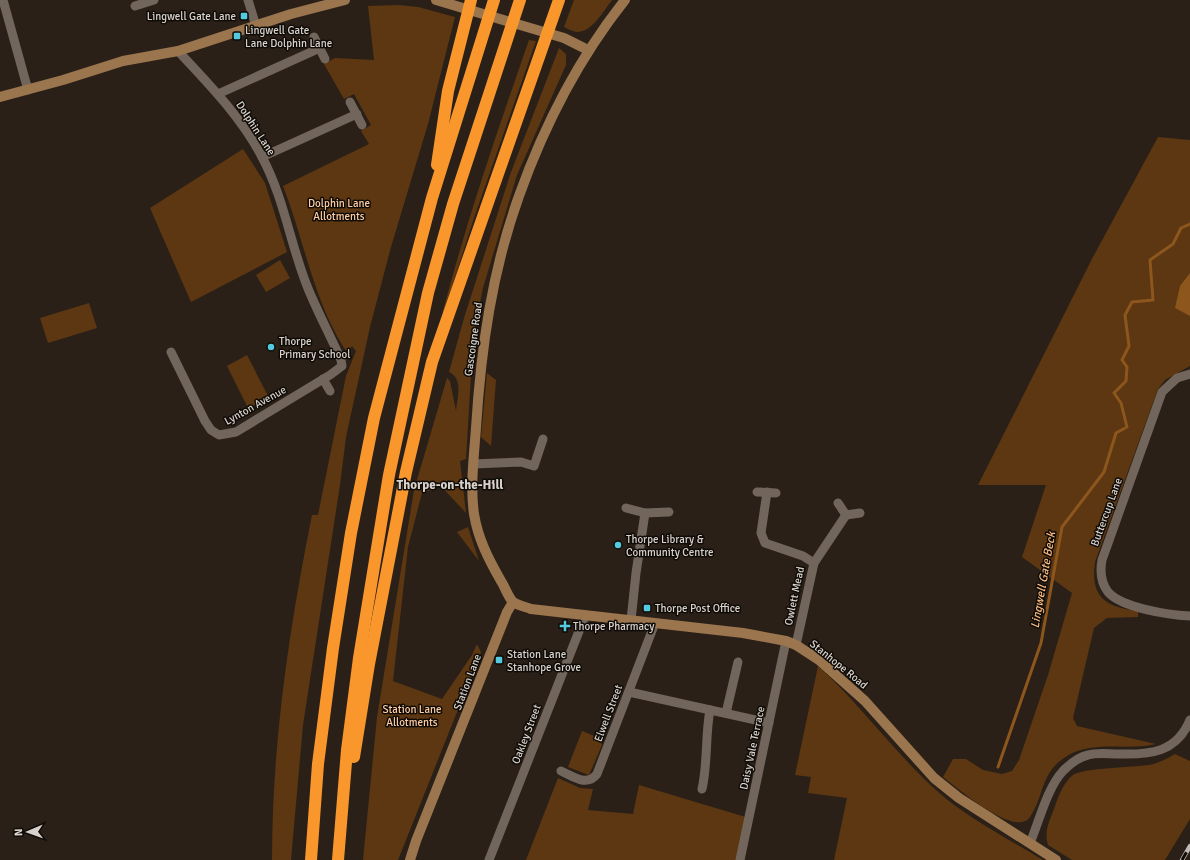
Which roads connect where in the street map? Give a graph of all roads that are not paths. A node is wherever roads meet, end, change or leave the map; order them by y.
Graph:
1 (3, 0) edge
2 (153, 0) edge
3 (248, 0) edge
4 (345, 0) edge
5 (436, 0) edge
6 (471, 0) edge
7 (494, 0) edge
8 (520, 0) edge
9 (559, 0) edge
10 (625, 0) edge
11 (135, 6) dead end
12 (3, 13) edge
13 (256, 26) junction
14 (314, 37) dead end
15 (320, 48) junction
16 (588, 50) junction
17 (178, 51) junction
18 (325, 59) dead end
19 (28, 90) junction
20 (218, 94) junction
21 (0, 96) edge
22 (350, 102) dead end
23 (357, 114) junction
24 (362, 125) dead end
25 (262, 157) junction
26 (432, 198) junction
27 (171, 352) dead end
28 (342, 366) joint
29 (1190, 374) edge
30 (323, 379) junction
31 (330, 391) dead end
32 (543, 439) dead end
33 (473, 464) junction
34 (757, 492) dead end
35 (838, 503) dead end
36 (626, 508) dead end
37 (669, 512) dead end
38 (645, 513) junction
39 (860, 513) dead end
40 (846, 515) junction
41 (814, 563) junction
42 (513, 602) junction
43 (585, 616) junction
44 (1190, 616) edge
45 (631, 620) junction
46 (655, 623) junction
47 (786, 641) junction
48 (796, 645) junction
49 (738, 662) dead end
50 (629, 692) junction
51 (710, 710) junction
52 (726, 713) junction
53 (1190, 720) edge
54 (769, 723) junction
55 (561, 771) dead end
56 (702, 789) dead end
57 (340, 841) junction
58 (1030, 844) junction
59 (310, 860) edge
60 (338, 860) edge
61 (410, 860) edge
62 (489, 860) edge
63 (740, 860) edge
64 (1056, 860) edge

1 - 12 street
2 - 11 street
3 - 13 street
4 - 13 street
5 - 16 street
6 - 26 highway
7 - 26 highway
8 - 57 highway
9 - 57 highway
10 - 16 street
12 - 19 street
13 - 17 street
14 - 15 street
15 - 18 street
15 - 20 street
16 - 33 street, Gascoigne Road
17 - 19 street
17 - 20 street, Dolphin Lane
19 - 21 street
20 - 25 street, Dolphin Lane
22 - 23 street
23 - 24 street
23 - 25 street
25 - 28 street, Dolphin Lane
26 - 59 highway
27 - 30 street, Lynton Avenue
28 - 30 street, Lynton Avenue
29 - 44 street, Buttercup Lane
30 - 31 street
32 - 33 street
33 - 42 street, Gascoigne Road
34 - 41 street
35 - 40 street
36 - 38 street
37 - 38 street
38 - 45 street
39 - 40 street
40 - 41 street, Owlett Mead
41 - 48 street, Owlett Mead
42 - 43 street, Stanhope Road
42 - 61 street, Station Lane
43 - 45 street, Stanhope Road
43 - 62 street, Oakley Street
45 - 46 street, Stanhope Road
46 - 47 street, Stanhope Road
46 - 50 street, Elwell Street
47 - 48 street, Stanhope Road
47 - 54 street, Daisy Vale Terrace
48 - 58 street, Stanhope Road
49 - 52 street
50 - 51 street
50 - 55 street, Elwell Street
51 - 52 street
51 - 56 street
52 - 54 street
53 - 58 street
54 - 63 street, Daisy Vale Terrace
57 - 60 highway
58 - 64 street, Stanhope Road

